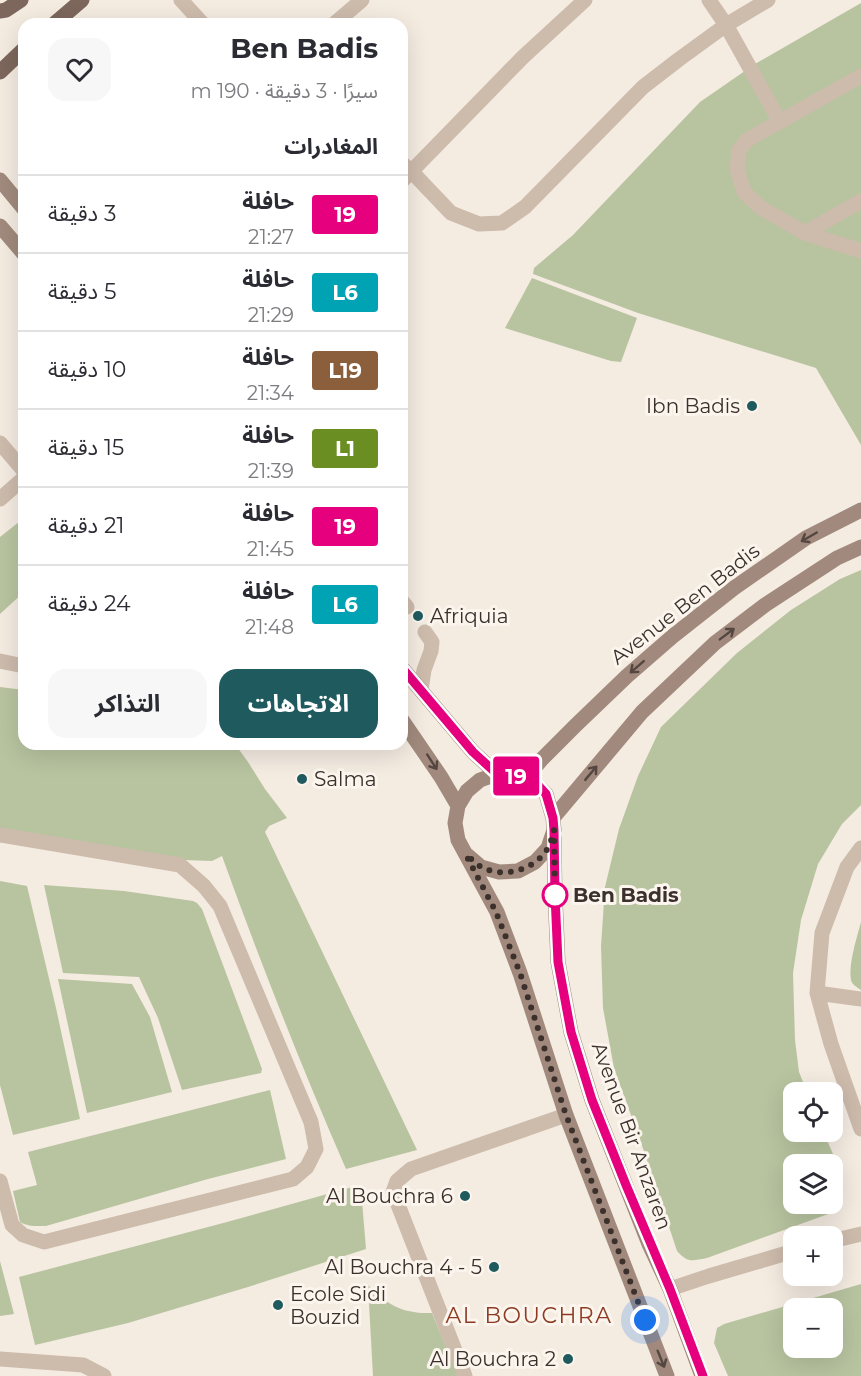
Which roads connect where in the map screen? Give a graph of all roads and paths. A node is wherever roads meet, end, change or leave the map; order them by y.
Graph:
1 (21, 0) edge
2 (82, 0) edge
3 (181, 0) edge
4 (362, 0) edge
5 (585, 0) edge
6 (709, 0) edge
7 (768, 0) edge
8 (0, 11) edge
9 (61, 18) edge
10 (198, 18) edge
11 (341, 18) edge
12 (726, 25) junction
13 (18, 55) edge
14 (0, 72) edge
15 (861, 76) edge
16 (780, 122) junction
17 (408, 169) edge
18 (408, 175) edge
19 (0, 180) edge
20 (861, 201) edge
21 (18, 202) edge
22 (0, 226) edge
23 (805, 233) junction
24 (18, 247) edge
25 (861, 251) edge
26 (0, 443) edge
27 (18, 464) edge
28 (18, 484) edge
29 (0, 500) edge
30 (861, 510) edge
31 (861, 547) edge
32 (425, 632) dead end
33 (0, 661) edge
34 (18, 665) edge
35 (408, 675) edge
36 (421, 690) junction
37 (408, 729) edge
38 (497, 774) junction
39 (526, 778) junction
40 (458, 806) junction
41 (554, 824) junction
42 (0, 835) edge
43 (861, 848) edge
44 (466, 855) junction
45 (817, 993) junction
46 (861, 999) edge
47 (566, 1115) junction
48 (861, 1129) edge
49 (0, 1181) edge
50 (861, 1234) edge
51 (843, 1238) edge
52 (783, 1254) edge
53 (670, 1289) junction
54 (0, 1359) edge
55 (104, 1376) edge
56 (465, 1376) edge
57 (667, 1376) edge
58 (702, 1376) edge

1 - 8 main road
2 - 9 main road
3 - 10 street
4 - 11 street
5 - 17 street
6 - 12 street
7 - 12 street
12 - 16 street
12 - 18 street
13 - 14 main road
15 - 16 street
16 - 23 street
19 - 21 main road
20 - 23 street
22 - 24 main road
23 - 25 street
26 - 27 street
28 - 29 street
30 -> 39 main road, Avenue Ben Badis
41 -> 31 main road
32 - 36 street
33 - 34 street
35 - 36 main road
36 - 38 main road
37 -> 40 main road
38 - 39 main road
38 - 40 main road
39 - 41 main road, Avenue Bir Anzaren
40 - 44 main road
41 - 44 main road
41 - 53 main road, Avenue Bir Anzaren
42 - 49 street
43 - 45 street
44 - 47 main road
45 - 46 street
45 - 48 street
47 - 56 street
47 -> 57 main road
50 - 51 street
52 - 53 street
53 - 58 main road, Avenue Bir Anzaren
54 - 55 street

